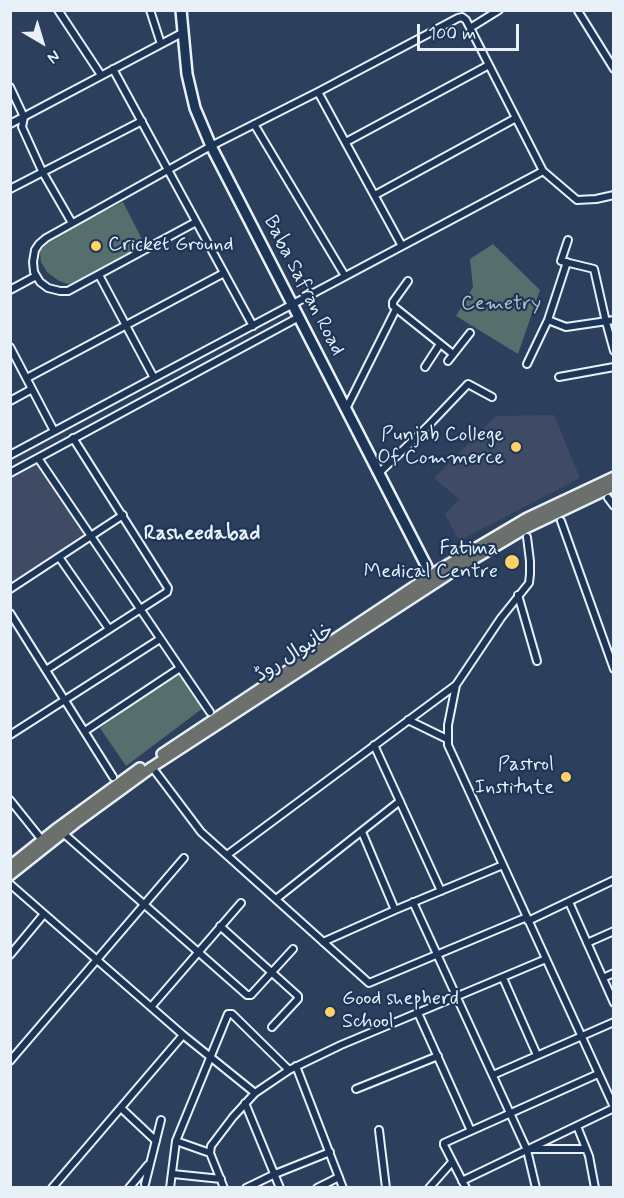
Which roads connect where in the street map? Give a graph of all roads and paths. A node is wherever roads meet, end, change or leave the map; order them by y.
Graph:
1 (58, 10) edge
2 (150, 10) edge
3 (181, 10) edge
4 (499, 10) edge
5 (578, 11) edge
6 (470, 28) junction
7 (182, 33) junction
8 (161, 44) junction
9 (489, 65) junction
10 (613, 67) edge
11 (113, 69) junction
12 (101, 75) junction
13 (10, 87) edge
14 (318, 92) junction
15 (24, 117) junction
16 (516, 118) junction
17 (142, 121) junction
18 (10, 124) edge
19 (254, 124) junction
20 (346, 142) junction
21 (210, 146) junction
22 (168, 170) junction
23 (42, 171) junction
24 (543, 171) junction
25 (10, 189) edge
26 (375, 195) junction
27 (614, 195) edge
28 (196, 222) junction
29 (72, 223) junction
30 (568, 240) dead end
31 (402, 246) junction
32 (567, 262) junction
33 (224, 273) junction
34 (99, 275) junction
35 (36, 276) junction
36 (345, 276) junction
37 (408, 281) dead end
38 (10, 290) edge
39 (292, 304) junction
40 (396, 309) junction
41 (299, 317) junction
42 (548, 320) junction
43 (614, 320) edge
44 (606, 322) junction
45 (126, 324) junction
46 (253, 326) junction
47 (470, 333) dead end
48 (440, 344) junction
49 (10, 347) edge
50 (614, 351) edge
51 (453, 354) junction
52 (448, 361) dead end
53 (527, 364) dead end
54 (614, 366) edge
55 (425, 367) dead end
56 (559, 377) dead end
57 (27, 378) junction
58 (154, 378) junction
59 (32, 389) junction
60 (492, 397) dead end
61 (10, 400) edge
62 (346, 409) junction
63 (54, 431) junction
64 (73, 438) junction
65 (10, 455) edge
66 (38, 458) junction
67 (10, 472) edge
68 (379, 473) junction
69 (614, 477) edge
70 (614, 486) edge
71 (608, 498) dead end
72 (614, 506) edge
73 (123, 515) junction
74 (561, 521) dead end
75 (91, 537) junction
76 (527, 537) dead end
77 (59, 557) junction
78 (427, 567) dead end
79 (10, 589) edge
80 (519, 596) junction
81 (140, 609) junction
82 (10, 613) edge
83 (109, 629) junction
84 (160, 639) junction
85 (537, 661) dead end
86 (180, 668) junction
87 (614, 669) edge
88 (46, 670) junction
89 (456, 685) junction
90 (65, 700) junction
91 (210, 712) dead end
92 (408, 720) junction
93 (85, 731) junction
94 (10, 735) edge
95 (447, 739) junction
96 (374, 745) junction
97 (152, 767) junction
98 (113, 777) dead end
99 (10, 800) edge
100 (400, 801) junction
101 (362, 832) junction
102 (63, 833) junction
103 (42, 840) junction
104 (227, 855) junction
105 (184, 858) dead end
106 (503, 865) junction
107 (10, 866) edge
108 (10, 875) edge
109 (614, 880) edge
110 (10, 884) edge
111 (441, 891) junction
112 (276, 899) junction
113 (569, 902) junction
114 (241, 903) dead end
115 (413, 903) junction
116 (144, 905) junction
117 (395, 910) junction
118 (44, 914) junction
119 (527, 919) junction
120 (220, 926) junction
121 (614, 931) edge
122 (323, 942) junction
123 (587, 944) junction
124 (293, 949) dead end
125 (198, 952) junction
126 (10, 955) edge
127 (438, 955) junction
128 (546, 959) junction
129 (97, 960) junction
130 (271, 972) junction
131 (614, 973) edge
132 (503, 978) junction
133 (603, 978) junction
134 (457, 997) junction
135 (614, 1003) edge
136 (151, 1007) junction
137 (418, 1013) junction
138 (614, 1022) edge
139 (272, 1027) dead end
140 (183, 1035) junction
141 (581, 1036) junction
142 (537, 1055) junction
143 (210, 1056) junction
144 (438, 1056) junction
145 (10, 1061) edge
146 (296, 1066) junction
147 (289, 1070) junction
148 (598, 1074) junction
149 (492, 1075) junction
150 (356, 1089) dead end
151 (255, 1093) junction
152 (245, 1103) junction
153 (121, 1108) junction
154 (614, 1108) edge
155 (510, 1113) junction
156 (161, 1120) dead end
157 (577, 1126) junction
158 (379, 1130) dead end
159 (471, 1131) junction
160 (156, 1141) junction
161 (176, 1141) junction
162 (527, 1149) junction
163 (586, 1149) junction
164 (330, 1152) junction
165 (210, 1153) junction
166 (150, 1162) junction
167 (452, 1162) junction
168 (172, 1174) junction
169 (275, 1174) junction
170 (339, 1177) junction
171 (220, 1179) junction
172 (462, 1181) junction
173 (145, 1184) dead end
174 (52, 1188) edge
175 (129, 1188) edge
176 (170, 1188) edge
177 (224, 1188) edge
178 (246, 1188) edge
179 (280, 1188) edge
180 (317, 1188) edge
181 (343, 1188) edge
182 (386, 1188) edge
183 (429, 1188) edge
184 (466, 1188) edge
185 (536, 1188) edge
186 (595, 1188) edge

1 - 12 street
2 - 8 street
3 - 7 main road, Baba Safran Road
4 - 6 street
5 - 10 street
6 - 9 street
6 - 14 street
7 - 8 street
7 - 21 main road, Baba Safran Road
8 - 11 street
9 - 16 street
9 - 20 street
11 - 12 street
11 - 17 street
12 - 15 street
13 - 15 street
14 - 19 street
14 - 20 street
15 - 18 street
15 - 23 street
16 - 24 street
16 - 26 street
17 - 22 street
17 - 23 street
19 - 21 street
19 - 36 street
20 - 26 street
21 - 22 street
21 - 39 main road, Baba Safran Road
22 - 28 street
22 - 29 street
23 - 25 street
23 - 29 street
24 - 27 street
24 - 31 street
26 - 31 street
28 - 33 street
28 - 34 street
29 - 35 street
30 - 32 street
31 - 36 street
32 - 42 street
32 - 44 street
33 - 45 street
33 - 46 street
34 - 35 street
34 - 45 street
35 - 38 street
36 - 39 street
37 - 40 street
39 - 41 main road, Baba Safran Road
39 - 46 street
40 - 48 street
40 - 62 street
41 - 62 main road, Baba Safran Road
41 - 64 street
42 - 44 street
42 - 53 street
43 - 44 street
44 - 50 street
45 - 57 street
45 - 58 street
46 - 58 street
47 - 51 street
48 - 51 street
48 - 55 street
49 - 57 street
51 - 52 street
54 - 56 street
57 - 59 street
58 - 63 street
59 - 61 street
59 - 63 street
60 - 68 street
62 - 68 main road, Baba Safran Road
63 - 65 street
64 - 66 street
64 - 73 street
66 - 67 street
66 - 75 street
68 - 78 main road, Baba Safran Road
69 - 103 main road, خانیوال روڈ
70 - 97 main road, خانیوال روڈ
71 - 72 street
73 - 75 street
73 - 81 street
74 - 87 street
75 - 77 street
75 - 81 street
76 - 80 street
77 - 79 street
77 - 83 street
80 - 85 street
80 - 89 street
81 - 83 street
81 - 84 street
82 - 88 street
83 - 88 street
84 - 86 street
84 - 90 street
86 - 91 street
86 - 93 street
88 - 90 street
89 - 92 street
89 - 95 street
90 - 93 street
90 - 94 street
92 - 95 street
92 - 96 street
93 - 98 street
95 - 106 street
96 - 100 street
96 - 104 street
97 - 102 main road, خانیوال روڈ
97 - 104 street
99 - 103 street
100 - 101 street
100 - 111 street
101 - 112 street
101 - 117 street
102 - 108 main road, خانیوال روڈ
102 - 116 street
103 - 107 main road, خانیوال روڈ
104 - 112 street
105 - 116 street
106 - 111 street
106 - 119 street
109 - 113 street
110 - 118 street
111 - 115 street
112 - 122 street
113 - 119 street
113 - 123 street
114 - 120 street
115 - 117 street
115 - 127 street
116 - 125 street
116 - 129 street
117 - 122 street
118 - 126 street
118 - 129 street
119 - 127 street
119 - 128 street
120 - 125 street
120 - 130 street
121 - 123 street
122 - 127 street
123 - 133 street
124 - 130 street
125 - 130 street
125 - 136 street
127 - 134 street
128 - 132 street
128 - 141 street
129 - 136 street
129 - 145 street
130 - 139 street
131 - 133 street
132 - 134 street
132 - 142 street
133 - 135 street
134 - 137 street
134 - 149 street
136 - 140 street
137 - 144 street
137 - 146 street
138 - 141 street
140 - 143 street
140 - 153 street
141 - 142 street
141 - 148 street
142 - 149 street
143 - 147 street
143 - 151 street
143 - 161 street
144 - 150 street
144 - 159 street
146 - 147 street
146 - 164 street
147 - 151 street
148 - 154 street
148 - 155 street
149 - 155 street
151 - 152 street
152 - 165 street
152 - 169 street
153 - 160 street
153 - 174 street
154 - 157 street
155 - 159 street
155 - 162 street
156 - 160 street
157 - 162 street
157 - 163 street
158 - 182 street
159 - 167 street
160 - 166 street
161 - 165 street
161 - 168 street
162 - 163 street
162 - 172 street
162 - 185 street
163 - 186 street
164 - 169 street
164 - 170 street
165 - 171 street
166 - 173 street
166 - 175 street
167 - 172 street
167 - 183 street
168 - 171 street
168 - 176 street
169 - 178 street
169 - 179 street
170 - 180 street
170 - 181 street
171 - 177 street
172 - 184 street

